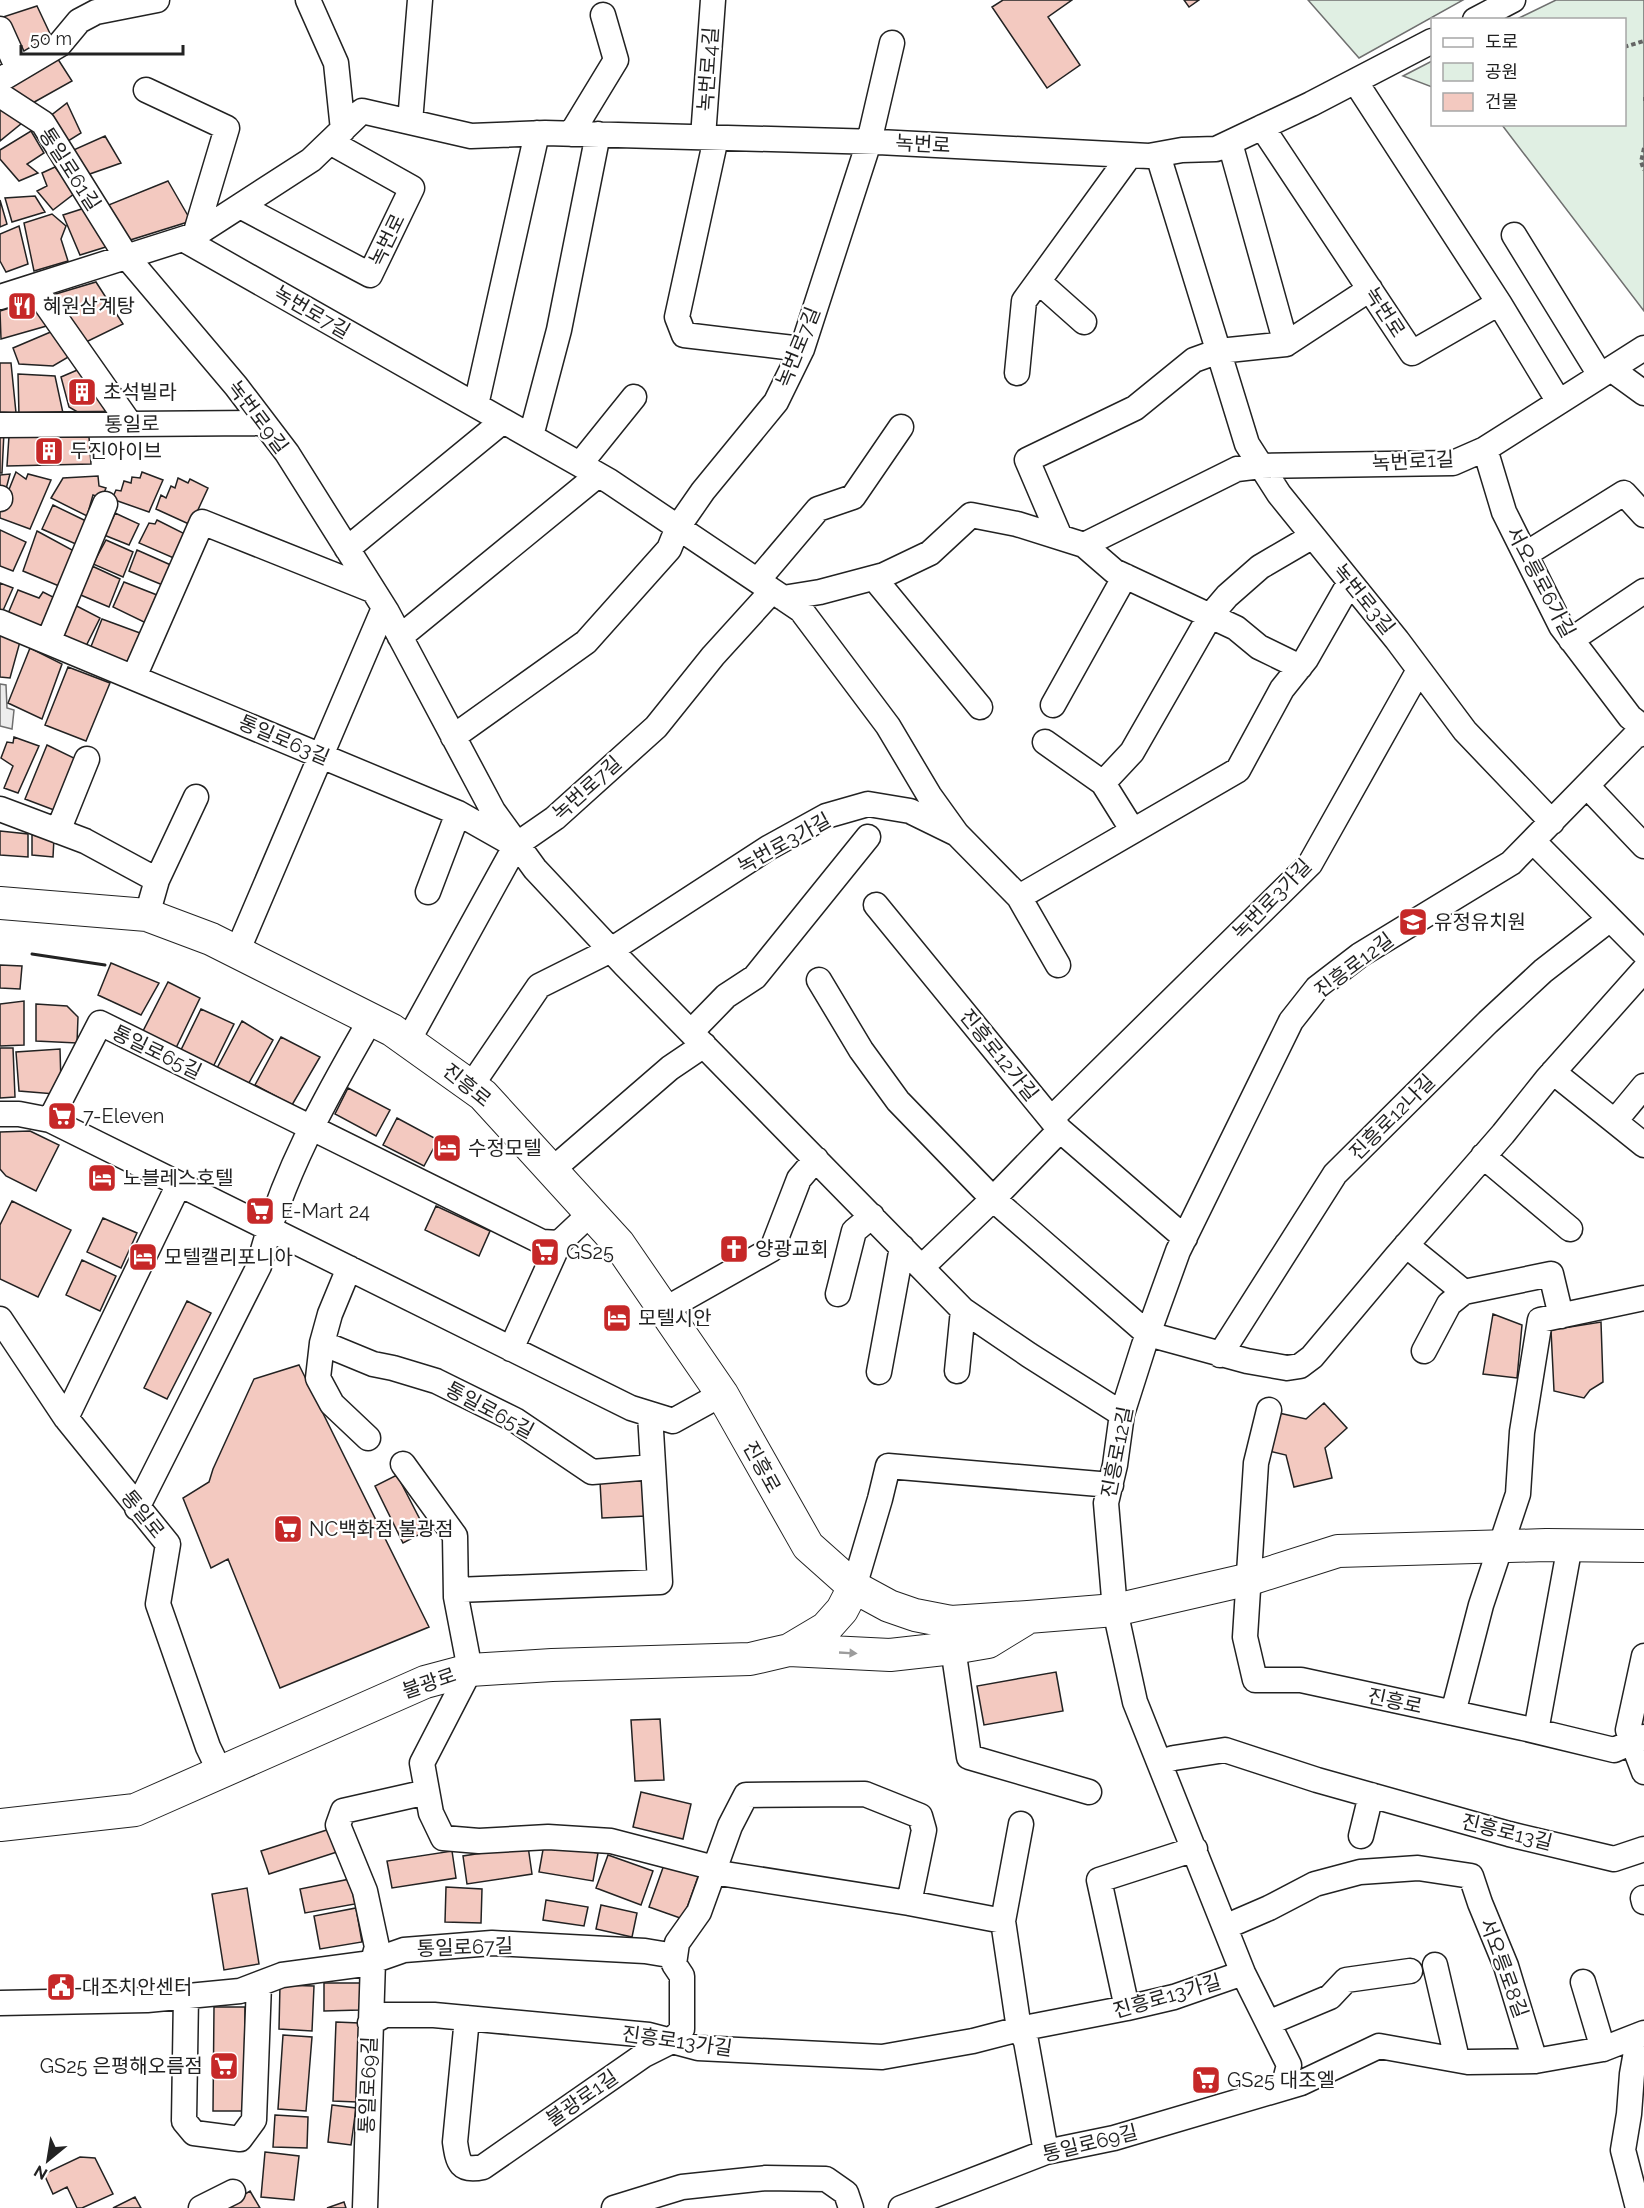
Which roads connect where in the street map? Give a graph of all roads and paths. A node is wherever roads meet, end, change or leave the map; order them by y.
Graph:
1 (157, 0) edge
2 (308, 0) edge
3 (420, 0) edge
4 (713, 0) edge
5 (1514, 0) edge
6 (85, 8) edge
7 (603, 15) dead end
8 (1479, 18) edge
9 (0, 29) edge
10 (1644, 41) edge
11 (1431, 42) edge
12 (892, 43) dead end
13 (1626, 46) edge
14 (9, 74) edge
15 (1355, 81) junction
16 (146, 90) dead end
17 (0, 95) edge
18 (410, 122) junction
19 (1262, 127) junction
20 (537, 133) junction
21 (571, 134) junction
22 (598, 134) junction
23 (336, 136) junction
24 (710, 137) junction
25 (869, 142) junction
26 (1230, 143) junction
27 (1644, 148) edge
28 (1131, 155) junction
29 (1158, 155) junction
30 (1644, 170) edge
31 (240, 206) junction
32 (1514, 235) dead end
33 (189, 237) junction
34 (126, 256) junction
35 (1039, 282) junction
36 (34, 287) junction
37 (1370, 289) junction
38 (0, 297) edge
39 (1499, 303) junction
40 (1084, 322) dead end
41 (1286, 344) junction
42 (1644, 348) edge
43 (802, 349) junction
44 (1219, 351) junction
45 (1017, 372) dead end
46 (1605, 372) junction
47 (1644, 393) edge
48 (634, 397) dead end
49 (1559, 402) junction
50 (476, 405) junction
51 (503, 421) junction
52 (263, 423) junction
53 (130, 424) junction
54 (0, 425) edge
55 (901, 427) dead end
56 (531, 436) junction
57 (1485, 450) junction
58 (1261, 466) junction
59 (589, 469) junction
60 (105, 504) dead end
61 (1644, 515) edge
62 (678, 527) junction
63 (1313, 536) junction
64 (1060, 537) junction
65 (1084, 545) junction
66 (347, 549) junction
67 (1526, 554) junction
68 (1125, 576) junction
69 (874, 578) junction
70 (1350, 582) junction
71 (771, 590) junction
72 (1644, 591) edge
73 (378, 599) junction
74 (1210, 616) junction
75 (0, 622) edge
76 (400, 637) junction
77 (1571, 640) junction
78 (48, 642) junction
79 (1300, 667) junction
80 (1419, 670) junction
81 (134, 677) junction
82 (1053, 705) dead end
83 (980, 707) dead end
84 (1644, 730) edge
85 (453, 737) junction
86 (1045, 742) dead end
87 (322, 756) junction
88 (87, 759) dead end
89 (1103, 783) junction
90 (1587, 786) junction
91 (196, 797) dead end
92 (0, 808) edge
93 (458, 813) junction
94 (1552, 822) junction
95 (58, 831) junction
96 (1133, 831) junction
97 (957, 834) junction
98 (868, 837) dead end
99 (1533, 841) junction
100 (516, 845) junction
101 (1644, 846) edge
102 (157, 880) junction
103 (428, 892) dead end
104 (1019, 897) junction
105 (0, 903) edge
106 (876, 906) dead end
107 (147, 915) junction
108 (1610, 919) junction
109 (0, 921) edge
110 (611, 950) junction
111 (237, 952) junction
112 (1644, 953) edge
113 (1058, 965) dead end
114 (1644, 970) edge
115 (819, 980) dead end
116 (371, 1019) junction
117 (698, 1038) junction
118 (408, 1041) junction
119 (1553, 1072) junction
120 (471, 1086) junction
121 (1644, 1086) edge
122 (0, 1114) edge
123 (50, 1120) junction
124 (1615, 1121) junction
125 (1056, 1124) junction
126 (311, 1128) junction
127 (1644, 1144) edge
128 (1483, 1156) junction
129 (816, 1159) junction
130 (552, 1170) junction
131 (179, 1184) junction
132 (993, 1199) junction
133 (591, 1213) junction
134 (872, 1216) junction
135 (268, 1228) junction
136 (1570, 1229) dead end
137 (1185, 1238) junction
138 (559, 1243) junction
139 (1406, 1245) junction
140 (902, 1247) junction
141 (922, 1267) junction
142 (349, 1268) junction
143 (1464, 1292) junction
144 (838, 1294) dead end
145 (1644, 1298) edge
146 (664, 1310) junction
147 (963, 1310) junction
148 (1561, 1316) junction
149 (0, 1318) edge
150 (1148, 1334) junction
151 (322, 1343) junction
152 (511, 1349) junction
153 (1424, 1351) dead end
154 (1220, 1354) junction
155 (957, 1371) dead end
156 (879, 1372) dead end
157 (722, 1394) junction
158 (1269, 1410) dead end
159 (650, 1414) junction
160 (1122, 1414) junction
161 (66, 1418) junction
162 (368, 1438) dead end
163 (403, 1464) dead end
164 (653, 1467) junction
165 (1111, 1485) junction
166 (137, 1508) junction
167 (1570, 1545) junction
168 (1644, 1546) edge
169 (1501, 1547) junction
170 (1250, 1580) junction
171 (854, 1587) junction
172 (456, 1590) junction
173 (1115, 1610) junction
174 (1028, 1617) junction
175 (952, 1648) junction
176 (789, 1650) junction
177 (1644, 1656) edge
178 (470, 1670) junction
179 (1453, 1713) junction
180 (1536, 1731) junction
181 (1638, 1740) edge
182 (1160, 1762) junction
183 (220, 1772) junction
184 (1644, 1772) edge
185 (427, 1792) junction
186 (1089, 1792) dead end
187 (1371, 1796) junction
188 (1022, 1824) dead end
189 (0, 1825) edge
190 (1361, 1836) dead end
191 (1195, 1849) junction
192 (1644, 1849) edge
193 (715, 1870) junction
194 (909, 1903) junction
195 (1003, 1921) junction
196 (1225, 1927) junction
197 (675, 1956) junction
198 (373, 1961) junction
199 (1434, 1965) dead end
200 (1410, 1971) dead end
201 (1243, 1973) junction
202 (1583, 1982) dead end
203 (259, 1984) junction
204 (186, 1996) junction
205 (0, 2003) edge
206 (1127, 2008) junction
207 (467, 2018) junction
208 (370, 2022) junction
209 (1268, 2023) junction
210 (1019, 2029) junction
211 (1641, 2034) edge
212 (672, 2041) junction
213 (1603, 2049) junction
214 (1457, 2060) junction
215 (1535, 2061) junction
216 (1283, 2088) junction
217 (1047, 2152) junction
218 (233, 2192) dead end
219 (201, 2208) edge
220 (365, 2208) edge
221 (614, 2208) edge
222 (851, 2208) edge
223 (901, 2208) edge
224 (1638, 2208) edge

1 - 6 street
2 - 23 street
3 - 18 street
4 - 24 street, 녹번로4길
5 - 8 street
6 - 14 street
7 - 21 street
9 - 14 street
10 - 13 path
11 - 15 street, 녹번로
12 - 25 street, 녹번로7길
15 - 19 street, 녹번로
15 - 39 street
16 - 33 street
17 - 34 street, 통일로61길
18 - 20 street, 녹번로
18 - 23 street, 녹번로
19 - 26 street, 녹번로
19 - 37 street, 녹번로
20 - 21 street, 녹번로
20 - 50 street
21 - 22 street, 녹번로
22 - 24 street, 녹번로
22 - 56 street
23 - 31 street, 녹번로
23 - 31 street, 녹번로
24 - 25 street, 녹번로
24 - 43 street
25 - 28 street, 녹번로
25 - 43 street, 녹번로7길
26 - 29 street, 녹번로
26 - 41 street
27 - 30 path
28 - 29 street, 녹번로
28 - 35 street
29 - 44 street, 녹번로3길
31 - 33 street, 녹번로
32 - 46 street
33 - 34 street, 녹번로
33 - 50 street, 녹번로7길
34 - 36 street, 녹번로
34 - 52 street, 녹번로9길
35 - 40 street
35 - 45 street
36 - 38 street, 녹번로
36 - 53 street
37 - 39 street, 녹번로
37 - 41 street
39 - 49 street
41 - 44 street
42 - 46 street, 녹번로1길
43 - 62 street, 녹번로7길
44 - 58 street, 녹번로3길
44 - 64 street
46 - 47 street
46 - 49 street, 녹번로1길
48 - 59 street
49 - 57 street, 녹번로1길
50 - 51 street, 녹번로7길
51 - 56 street, 녹번로7길
51 - 66 street
52 - 53 street, 통일로
52 - 66 street, 녹번로9길
53 - 54 street, 통일로
55 - 71 street, 녹번로7길
56 - 59 street, 녹번로7길
57 - 58 street, 녹번로1길
57 - 67 street, 서오릉로6가길
58 - 63 street, 녹번로3길
58 - 65 street
59 - 62 street, 녹번로7길
59 - 76 street
60 - 78 street
61 - 67 street
62 - 71 street, 녹번로7길
62 - 85 street, 녹번로7길
63 - 70 street, 녹번로3길
63 - 74 street
64 - 65 street
64 - 69 street
65 - 68 street
66 - 73 street, 녹번로9길
67 - 77 street, 서오릉로6가길
68 - 74 street
68 - 82 street
69 - 71 street
69 - 83 street
70 - 79 street
70 - 80 street, 녹번로3길
71 - 97 street, 녹번로7길
71 - 100 street, 녹번로7길
72 - 77 street
73 - 76 street, 녹번로9길
73 - 81 street
73 - 87 street
74 - 79 street
74 - 89 street
75 - 78 street, 통일로63길
76 - 85 street, 녹번로9길
77 - 84 street, 서오릉로6가길
78 - 81 street, 통일로63길
79 - 96 street
80 - 94 street, 녹번로3길
80 - 125 street, 녹번로3가길
81 - 87 street, 통일로63길
84 - 90 street, 진흥로12길
85 - 100 street, 녹번로9길
86 - 89 street
87 - 93 street, 통일로63길
87 - 111 street
88 - 95 street
89 - 96 street
90 - 94 street, 진흥로12길
90 - 101 street
91 - 102 street
92 - 95 street
93 - 100 street, 통일로63길
93 - 103 street
94 - 99 street, 진흥로12길
95 - 102 street
96 - 104 street
97 - 104 street, 녹번로3가길
97 - 110 street, 녹번로3가길
98 - 117 street
99 - 108 street
99 - 137 street, 진흥로12길
100 - 110 street
100 - 118 street
102 - 107 street
104 - 113 street, 녹번로3가길
105 - 107 main road, 진흥로
106 - 125 street, 진흥로12가길
107 - 109 main road
107 - 111 main road, 진흥로
108 - 112 street
108 - 154 street, 진흥로12나길
110 - 117 street
110 - 120 street, 녹번로3가길
111 - 116 main road, 진흥로
114 - 119 street
115 - 132 street
116 - 118 main road, 진흥로
116 - 126 street
117 - 129 street
117 - 130 street
118 - 120 main road, 진흥로
119 - 124 street
119 - 128 street
120 - 130 main road, 진흥로
121 - 124 street
122 - 123 street
123 - 126 street, 통일로65길
123 - 131 street
124 - 127 street
125 - 132 street
125 - 137 street
126 - 135 street
126 - 138 street, 통일로65길
128 - 136 street
128 - 139 street
129 - 134 street
129 - 146 street
130 - 133 main road, 진흥로
131 - 135 street
131 - 161 street
132 - 141 street
132 - 150 street
133 - 138 street
133 - 146 main road, 진흥로
134 - 140 street
134 - 144 street
135 - 142 street
135 - 166 street
137 - 150 street, 진흥로12길
138 - 152 street
139 - 143 street
139 - 154 street
140 - 141 street
140 - 156 street
141 - 147 street
142 - 151 street
142 - 152 street
143 - 148 street
143 - 153 street
145 - 148 street
146 - 157 main road, 진흥로
147 - 155 street
147 - 160 street
148 - 169 street
149 - 161 street, 통일로
150 - 154 street
150 - 160 street, 진흥로12길
151 - 162 street
151 - 164 street, 통일로65길
152 - 159 street
157 - 159 street
157 - 171 main road, 진흥로
158 - 170 street
159 - 164 street
160 - 165 street, 진흥로12길
161 - 166 street, 통일로
163 - 172 street
164 - 172 street
165 - 171 street
165 - 173 street, 진흥로12길
166 - 183 street, 통일로
167 - 168 main road, 진흥로
167 - 169 main road, 진흥로
167 - 180 street
169 - 170 main road, 진흥로
169 - 179 street
170 - 173 main road, 진흥로
170 - 179 street, 진흥로
171 - 174 main road, 진흥로
171 - 176 main road, 불광로
172 - 178 street
173 - 174 main road, 진흥로
173 - 182 street
174 - 175 main road
176 -> 175 main road
175 - 186 street
176 - 178 main road, 불광로
177 - 181 street
178 - 183 main road, 불광로
178 - 185 street
179 - 180 street, 진흥로
180 - 181 street, 진흥로
181 - 184 street
182 - 187 street, 진흥로13길
182 - 191 street
183 - 189 main road, 불광로
185 - 193 street
185 - 198 street
187 - 190 street
187 - 192 street, 진흥로13길
188 - 195 street
191 - 196 street
191 - 206 street
193 - 194 street
193 - 194 street
193 - 197 street
194 - 195 street
195 - 210 street
196 - 201 street
196 - 215 street, 서오릉로8길
197 - 198 street, 통일로67길
197 - 212 street
198 - 203 street, 통일로67길
198 - 208 street, 통일로69길
199 - 214 street
200 - 209 street
201 - 206 street, 진흥로13가길
201 - 209 street
202 - 213 street
203 - 204 street, 통일로67길
203 - 204 street
204 - 205 street, 통일로67길
206 - 210 street, 진흥로13가길
207 - 208 street, 진흥로13가길
207 - 212 street, 진흥로13가길
207 - 212 street, 불광로1길
208 - 220 street, 통일로69길
209 - 216 street
210 - 212 street, 진흥로13가길
210 - 217 street
211 - 213 street
211 - 224 street
213 - 215 street
214 - 215 street
214 - 216 street
216 - 217 street, 통일로69길
217 - 223 street, 통일로69길
218 - 219 street
221 - 222 street

